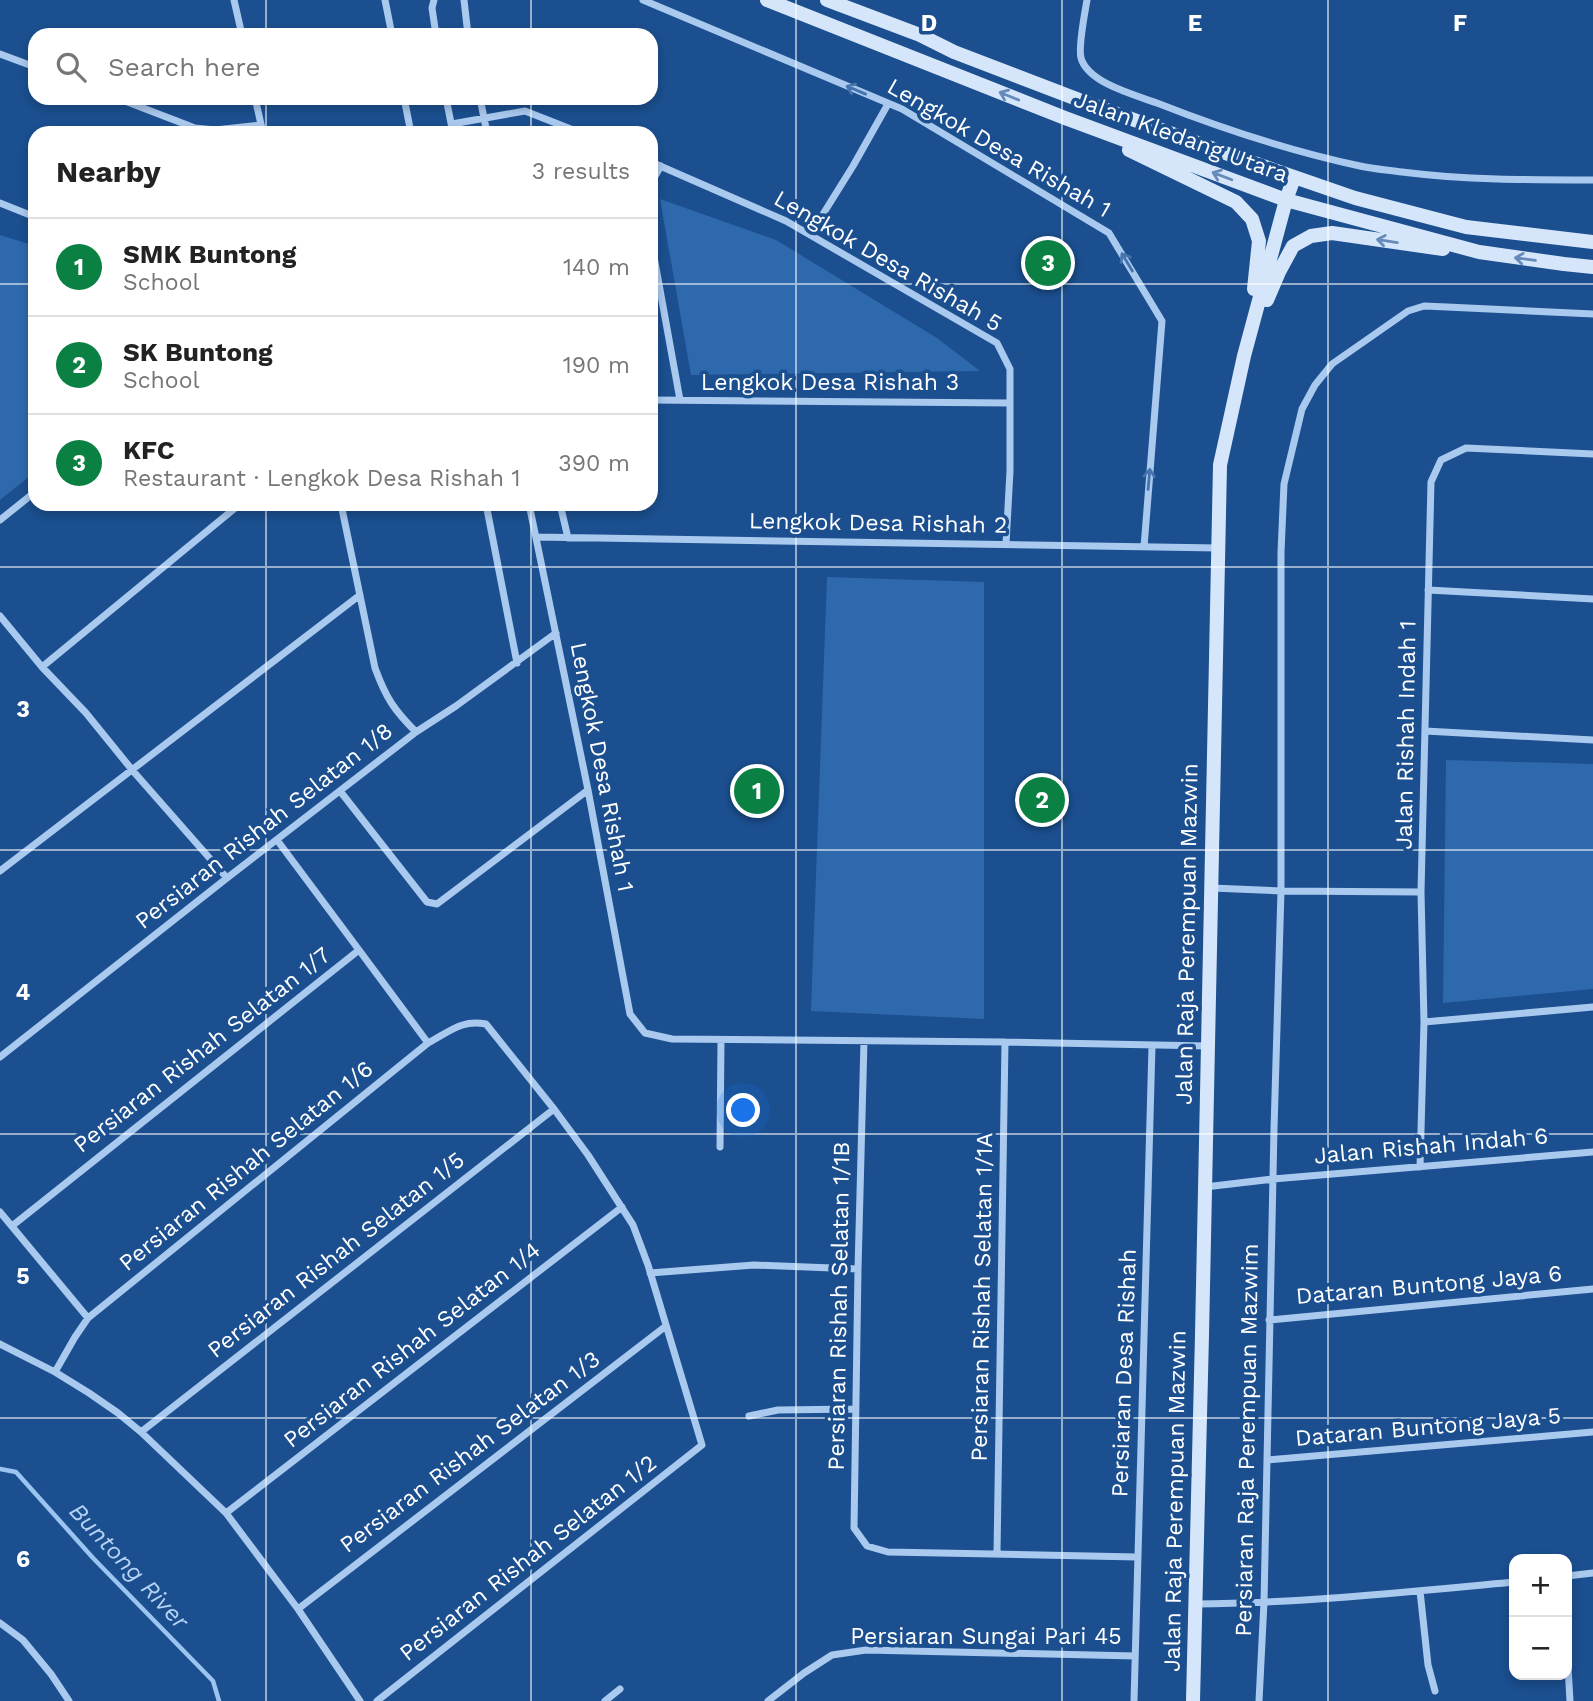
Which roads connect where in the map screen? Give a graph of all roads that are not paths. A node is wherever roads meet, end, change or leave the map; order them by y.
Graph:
1 (234, 0) edge
2 (385, 0) edge
3 (434, 0) edge
4 (464, 0) edge
5 (643, 0) edge
6 (767, 0) edge
7 (827, 0) edge
8 (1087, 0) edge
9 (240, 28) edge
10 (391, 28) edge
11 (435, 28) edge
12 (467, 28) edge
13 (0, 54) edge
14 (28, 64) edge
15 (888, 104) junction
16 (135, 105) edge
17 (257, 105) edge
18 (405, 105) edge
19 (448, 105) edge
20 (481, 105) edge
21 (484, 118) junction
22 (1065, 118) junction
23 (452, 124) joint
24 (189, 126) edge
25 (261, 126) edge
26 (410, 126) edge
27 (486, 126) edge
28 (563, 126) edge
29 (658, 165) edge
30 (661, 166) junction
31 (658, 171) edge
32 (1294, 178) junction
33 (1593, 180) edge
34 (1286, 200) junction
35 (0, 203) edge
36 (28, 214) edge
37 (810, 235) junction
38 (1593, 242) edge
39 (1479, 252) junction
40 (1593, 267) edge
41 (658, 279) edge
42 (1593, 314) edge
43 (1244, 356) junction
44 (658, 400) edge
45 (680, 400) junction
46 (1010, 402) junction
47 (1593, 454) edge
48 (28, 498) edge
49 (231, 511) edge
50 (342, 511) edge
51 (487, 511) edge
52 (530, 511) edge
53 (562, 511) edge
54 (0, 520) edge
55 (536, 537) junction
56 (568, 538) junction
57 (1006, 544) junction
58 (1144, 547) junction
59 (1219, 548) junction
60 (1428, 590) junction
61 (360, 595) junction
62 (1593, 599) edge
63 (0, 616) edge
64 (556, 633) junction
65 (517, 663) junction
66 (42, 667) junction
67 (1425, 731) junction
68 (416, 732) junction
69 (1593, 740) edge
70 (132, 771) junction
71 (588, 790) junction
72 (340, 792) junction
73 (277, 839) junction
74 (0, 871) edge
75 (227, 878) junction
76 (1211, 888) junction
77 (1280, 891) junction
78 (1421, 892) junction
79 (359, 950) junction
80 (1593, 1007) edge
81 (1423, 1022) junction
82 (721, 1040) junction
83 (864, 1041) junction
84 (1005, 1042) junction
85 (428, 1043) junction
86 (1152, 1046) junction
87 (1208, 1046) junction
88 (0, 1057) edge
89 (554, 1108) junction
90 (720, 1147) dead end
91 (1593, 1152) edge
92 (1420, 1167) junction
93 (1273, 1179) junction
94 (1205, 1187) junction
95 (622, 1207) junction
96 (0, 1212) edge
97 (12, 1226) junction
98 (858, 1269) junction
99 (650, 1273) junction
100 (1593, 1289) edge
101 (88, 1318) junction
102 (1269, 1320) junction
103 (666, 1326) junction
104 (0, 1344) edge
105 (55, 1372) junction
106 (856, 1409) junction
107 (749, 1416) dead end
108 (141, 1432) junction
109 (1593, 1432) edge
110 (1267, 1460) junction
111 (226, 1513) junction
112 (997, 1553) junction
113 (1138, 1557) junction
114 (1593, 1573) edge
115 (1572, 1575) edge
116 (1509, 1582) edge
117 (1420, 1591) junction
118 (1264, 1602) junction
119 (1195, 1604) junction
120 (298, 1609) junction
121 (0, 1623) edge
122 (1135, 1656) junction
123 (1569, 1680) edge
124 (620, 1689) dead end
125 (1435, 1691) dead end
126 (69, 1701) edge
127 (360, 1701) edge
128 (377, 1701) edge
129 (605, 1701) edge
130 (768, 1701) edge
131 (1134, 1701) edge
132 (1193, 1701) edge
133 (1259, 1701) edge
134 (1570, 1701) edge

1 - 9 street
2 - 10 street
3 - 11 street
4 - 12 street
15 -> 5 street, Lengkok Desa Rishah 1
22 -> 6 main road, Jalan Kledang Utara
7 - 32 main road, Jalan Kledang Utara
8 - 33 street
13 - 14 street
15 - 37 street
58 -> 15 street, Lengkok Desa Rishah 1
16 - 24 street
17 - 25 street
18 - 26 street
19 - 23 street
20 - 21 street
21 - 23 street
21 - 27 street
21 - 28 street
34 -> 22 main road, Jalan Kledang Utara
22 - 43 main road
29 - 30 street, Lengkok Desa Rishah 5
30 - 31 street
30 - 37 street, Lengkok Desa Rishah 5
32 - 34 main road, Jalan Raja Perempuan Mazwin
32 - 38 main road, Jalan Kledang Utara
34 - 39 main road, Jalan Kledang Utara
34 - 43 main road, Jalan Raja Perempuan Mazwin
35 - 36 street
37 - 46 street, Lengkok Desa Rishah 5
40 -> 39 main road, Jalan Kledang Utara
39 -> 43 main road
41 - 45 street
42 - 77 street, Persiaran Raja Perempuan Mazwim
43 - 59 main road, Jalan Raja Perempuan Mazwin
44 - 45 street, Lengkok Desa Rishah 3
45 - 46 street, Lengkok Desa Rishah 3
46 - 57 street, Lengkok Desa Rishah 5
47 - 60 street, Jalan Rishah Indah 1
48 - 54 street
49 - 66 street
50 - 61 street
51 - 65 street
52 - 55 street, Lengkok Desa Rishah 1
53 - 56 street
55 - 56 street, Lengkok Desa Rishah 2
55 - 64 street, Lengkok Desa Rishah 1
56 - 57 street, Lengkok Desa Rishah 2
57 - 58 street, Lengkok Desa Rishah 2
58 - 59 street, Lengkok Desa Rishah 2
59 - 76 main road, Jalan Raja Perempuan Mazwin
60 - 62 street
60 - 67 street, Jalan Rishah Indah 1
61 - 68 street
61 - 70 street
63 - 66 street
64 - 65 street, Persiaran Rishah Selatan 1/8
64 - 71 street, Lengkok Desa Rishah 1
65 - 68 street, Persiaran Rishah Selatan 1/8
66 - 70 street
67 - 69 street
67 - 78 street, Jalan Rishah Indah 1
68 - 72 street, Persiaran Rishah Selatan 1/8
70 - 74 street
70 - 75 street
71 - 72 street
71 - 82 street, Lengkok Desa Rishah 1
72 - 73 street, Persiaran Rishah Selatan 1/8
73 - 75 street, Persiaran Rishah Selatan 1/8
73 - 79 street
75 - 88 street, Persiaran Rishah Selatan 1/8
76 - 77 street
76 - 87 main road, Jalan Raja Perempuan Mazwin
77 - 78 street
77 - 93 street, Persiaran Raja Perempuan Mazwim
78 - 81 street, Jalan Rishah Indah 1
79 - 85 street, Persiaran Rishah Selatan 1/7
79 - 97 street, Persiaran Rishah Selatan 1/7
80 - 81 street
81 - 92 street, Jalan Rishah Indah 1
82 - 83 street
82 - 90 street
83 - 84 street
83 - 98 street, Persiaran Rishah Selatan 1/1B
84 - 86 street
84 - 112 street, Persiaran Rishah Selatan 1/1A
85 - 89 street, Persiaran Rishah Selatan 1/6
85 - 101 street, Persiaran Rishah Selatan 1/6
86 - 87 street
86 - 113 street, Persiaran Desa Rishah
87 - 94 main road, Jalan Raja Perempuan Mazwin
89 - 95 street
89 - 108 street, Persiaran Rishah Selatan 1/5
91 - 92 street, Jalan Rishah Indah 6
92 - 93 street, Jalan Rishah Indah 6
93 - 94 street, Jalan Rishah Indah 6
93 - 102 street, Persiaran Raja Perempuan Mazwim
94 - 119 main road, Jalan Raja Perempuan Mazwin
95 - 99 street
95 - 111 street, Persiaran Rishah Selatan 1/4
96 - 97 street
97 - 101 street
98 - 99 street
98 - 106 street, Persiaran Rishah Selatan 1/1B
99 - 103 street
100 - 102 street, Dataran Buntong Jaya 6
101 - 105 street, Persiaran Rishah Selatan 1/6
102 - 110 street, Persiaran Raja Perempuan Mazwim
103 - 120 street, Persiaran Rishah Selatan 1/3
103 - 128 street, Persiaran Rishah Selatan 1/2
104 - 105 street
105 - 108 street
106 - 107 street
106 - 112 street, Persiaran Rishah Selatan 1/1B
108 - 111 street
109 - 110 street, Dataran Buntong Jaya 5
110 - 118 street, Persiaran Raja Perempuan Mazwim
111 - 120 street
112 - 113 street
113 - 122 street, Persiaran Desa Rishah
114 - 115 street
116 - 117 street
117 - 118 street
117 - 125 street
118 - 119 street
118 - 133 street, Persiaran Raja Perempuan Mazwim
119 - 132 main road, Jalan Raja Perempuan Mazwin
120 - 127 street
121 - 126 street
122 - 130 street, Persiaran Sungai Pari 45
122 - 131 street, Persiaran Desa Rishah
123 - 134 street
124 - 129 street

